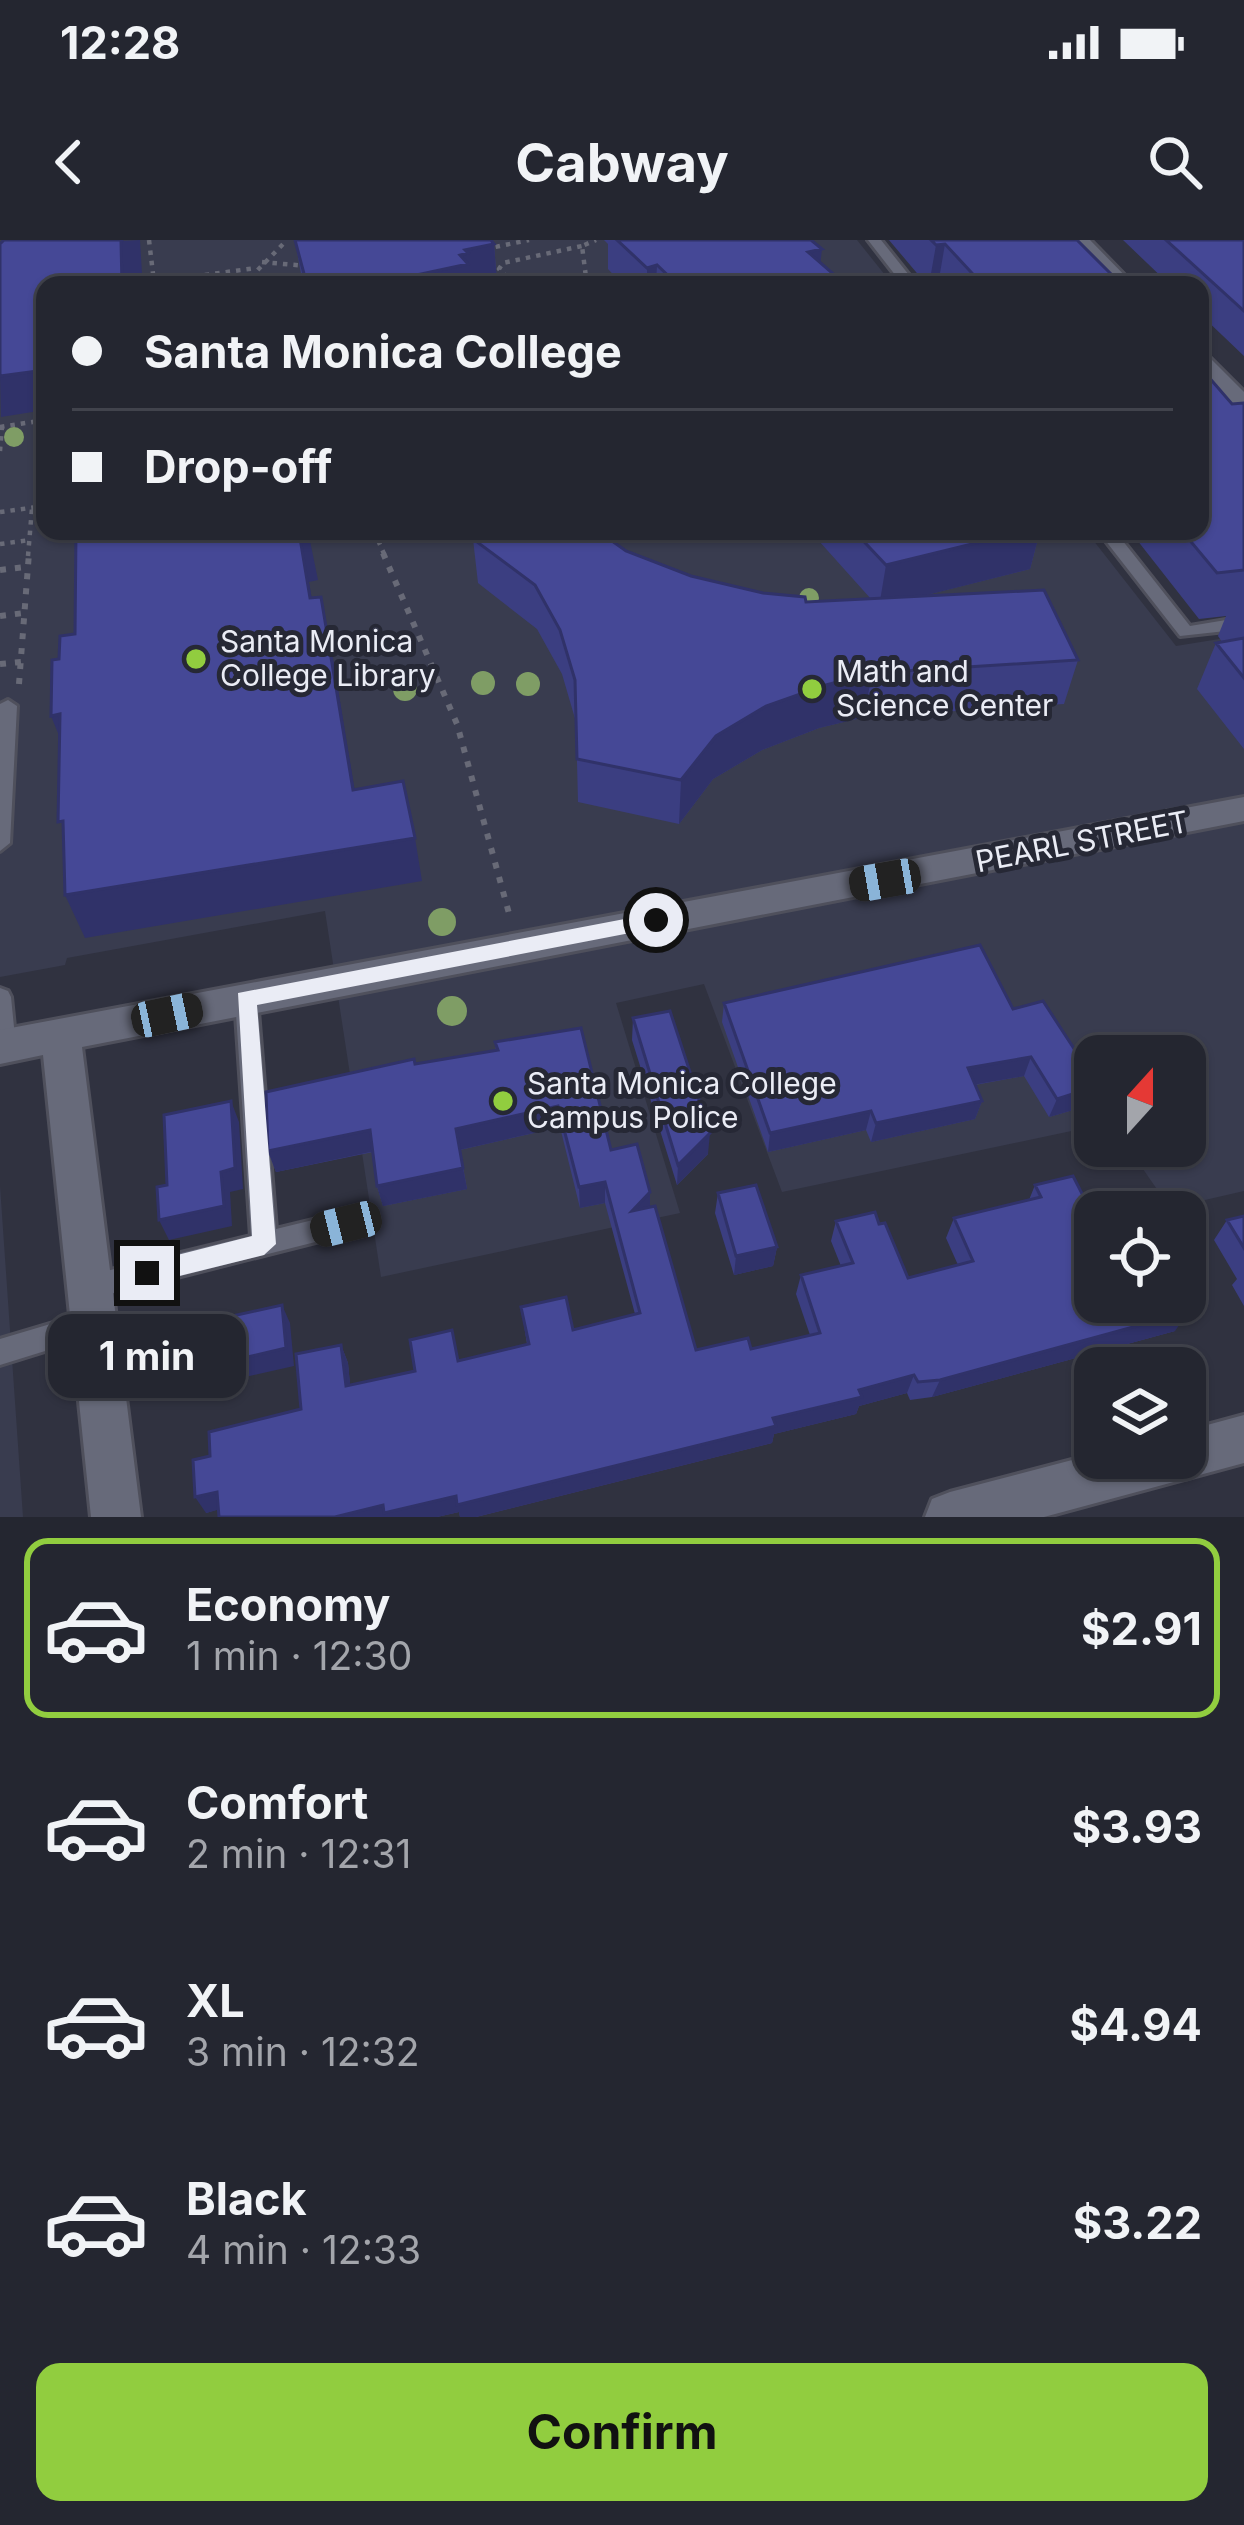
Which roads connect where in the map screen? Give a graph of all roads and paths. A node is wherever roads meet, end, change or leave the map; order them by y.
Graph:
1 (149, 240) edge
2 (286, 240) edge
3 (488, 240) edge
4 (596, 240) edge
5 (874, 240) edge
6 (1078, 240) edge
7 (526, 241) edge
8 (507, 242) edge
9 (582, 246) junction
10 (538, 255) junction
11 (262, 262) junction
12 (309, 266) edge
13 (256, 268) junction
14 (153, 276) edge
15 (198, 276) edge
16 (250, 276) edge
17 (506, 276) edge
18 (586, 276) edge
19 (903, 276) edge
20 (1115, 276) edge
21 (1209, 371) edge
22 (1244, 406) edge
23 (36, 421) edge
24 (1, 426) edge
25 (0, 451) edge
26 (36, 507) edge
27 (32, 508) junction
28 (0, 512) edge
29 (30, 540) junction
30 (378, 540) edge
31 (1113, 540) edge
32 (0, 544) edge
33 (28, 567) junction
34 (0, 570) edge
35 (24, 613) junction
36 (0, 616) edge
37 (1244, 623) edge
38 (21, 662) junction
39 (0, 664) edge
40 (8, 706) joint
41 (1244, 809) edge
42 (0, 843) edge
43 (518, 944) junction
44 (0, 997) edge
45 (246, 999) junction
46 (61, 1036) junction
47 (2, 1047) edge
48 (346, 1224) dead end
49 (264, 1244) junction
50 (92, 1306) junction
51 (0, 1352) edge
52 (1244, 1439) edge
53 (1206, 1449) edge
54 (1094, 1479) edge
55 (116, 1517) edge
56 (950, 1517) edge

1 - 14 path
2 - 11 path
3 - 8 path
4 - 9 path
5 - 19 lane
6 - 20 street
7 - 8 path
7 - 10 path
9 - 10 path
9 - 18 path
10 - 17 path
11 - 12 path
11 - 13 path
13 - 15 path
13 - 16 path
21 - 22 street
23 - 24 path
24 - 25 path
26 - 27 path
27 - 28 path
27 - 29 path
29 - 32 path
29 - 33 path
30 - 43 path
31 - 37 lane
33 - 34 path
33 - 35 path
35 - 36 path
35 - 38 path
38 - 39 path
38 - 40 path
40 - 42 lane
41 - 43 street, PEARL STREET
43 - 45 street, PEARL STREET
44 - 47 lane
45 - 46 street, PEARL STREET
45 - 49 lane
46 - 47 street, PEARL STREET
46 - 50 street
48 - 49 lane
49 - 50 lane
50 - 51 lane
50 - 55 street
52 - 53 street
54 - 56 street

